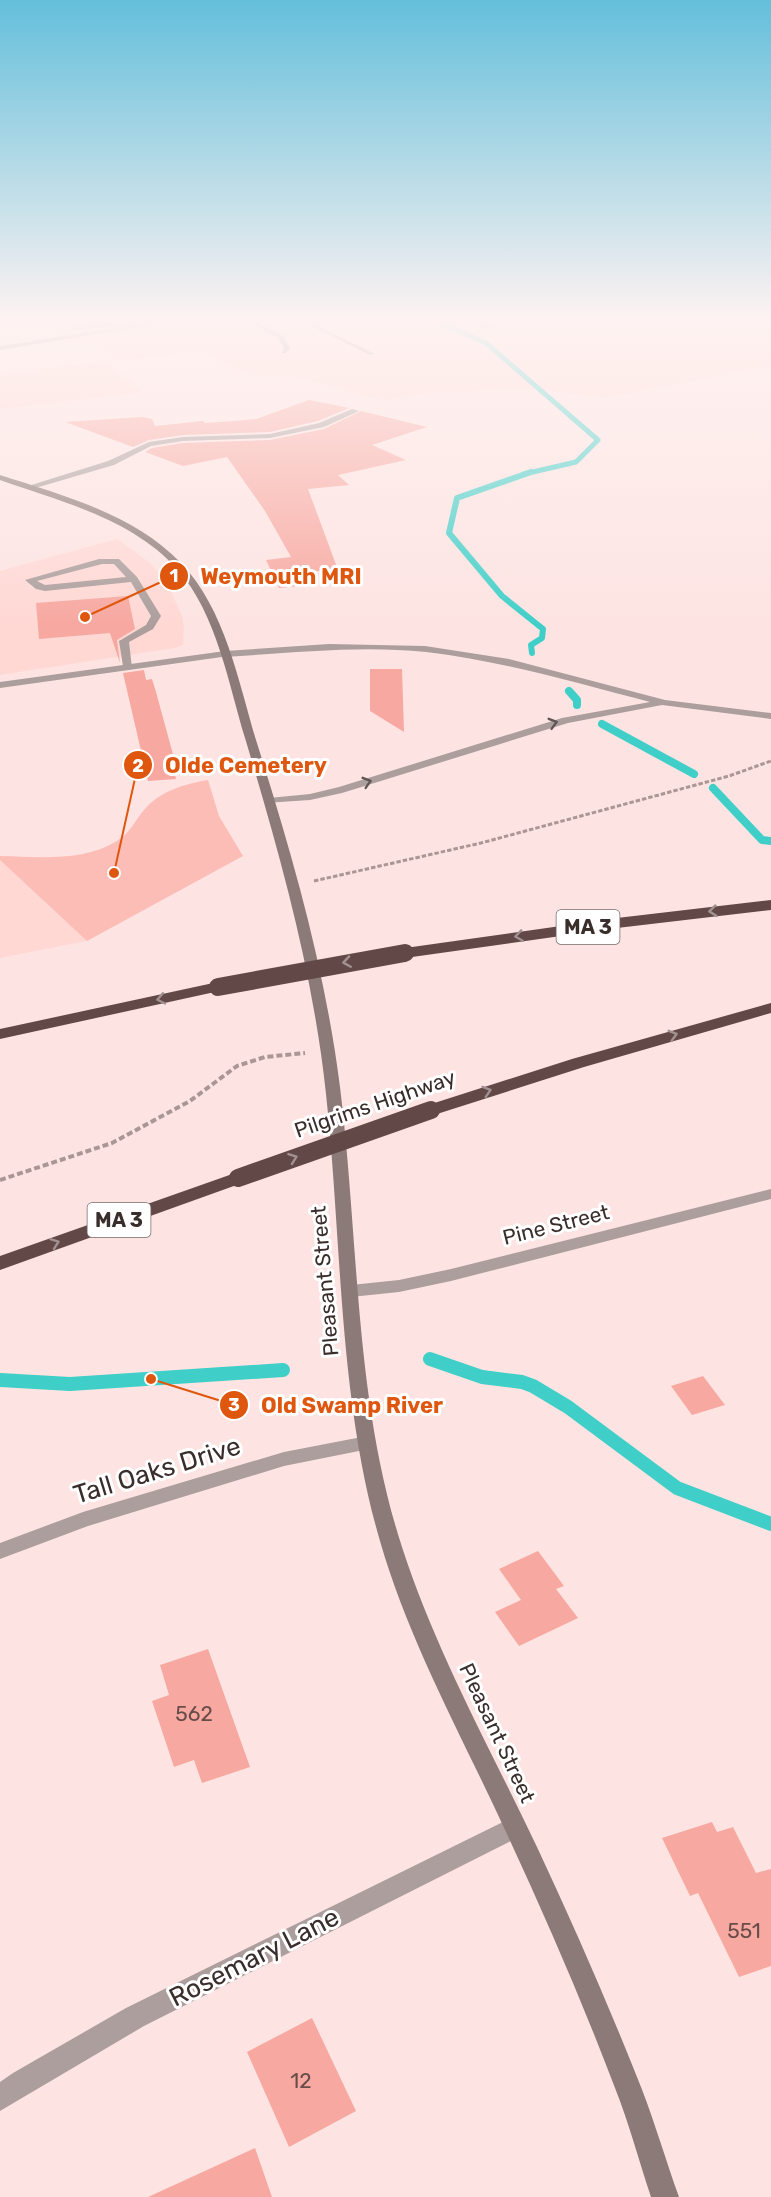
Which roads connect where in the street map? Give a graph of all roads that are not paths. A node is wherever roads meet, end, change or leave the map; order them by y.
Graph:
1 (329, 422) edge
2 (0, 477) edge
3 (29, 488) junction
4 (134, 579) junction
5 (225, 654) junction
6 (128, 666) junction
7 (0, 685) edge
8 (665, 703) junction
9 (771, 716) edge
10 (269, 801) junction
11 (771, 905) edge
12 (771, 1008) edge
13 (0, 1034) edge
14 (771, 1194) edge
15 (0, 1263) edge
16 (351, 1291) junction
17 (367, 1443) junction
18 (0, 1551) edge
19 (515, 1827) junction
20 (0, 2098) edge
21 (664, 2197) edge

1 - 3 street
2 - 3 main road, Pleasant Street
3 - 5 main road, Pleasant Street
4 - 4 street
4 - 6 street
5 - 6 street
5 - 8 street
5 - 10 main road, Pleasant Street
6 - 7 street
8 - 9 street
10 -> 8 street
10 - 16 main road, Pleasant Street
11 -> 13 highway, MA 3, bridge
15 -> 12 highway, Pilgrims Highway / MA 3, bridge
14 - 16 street, Pine Street
16 - 17 main road, Pleasant Street
17 - 18 street, Tall Oaks Drive
17 - 19 main road, Pleasant Street
19 - 20 street, Rosemary Lane
19 - 21 main road, Pleasant Street

